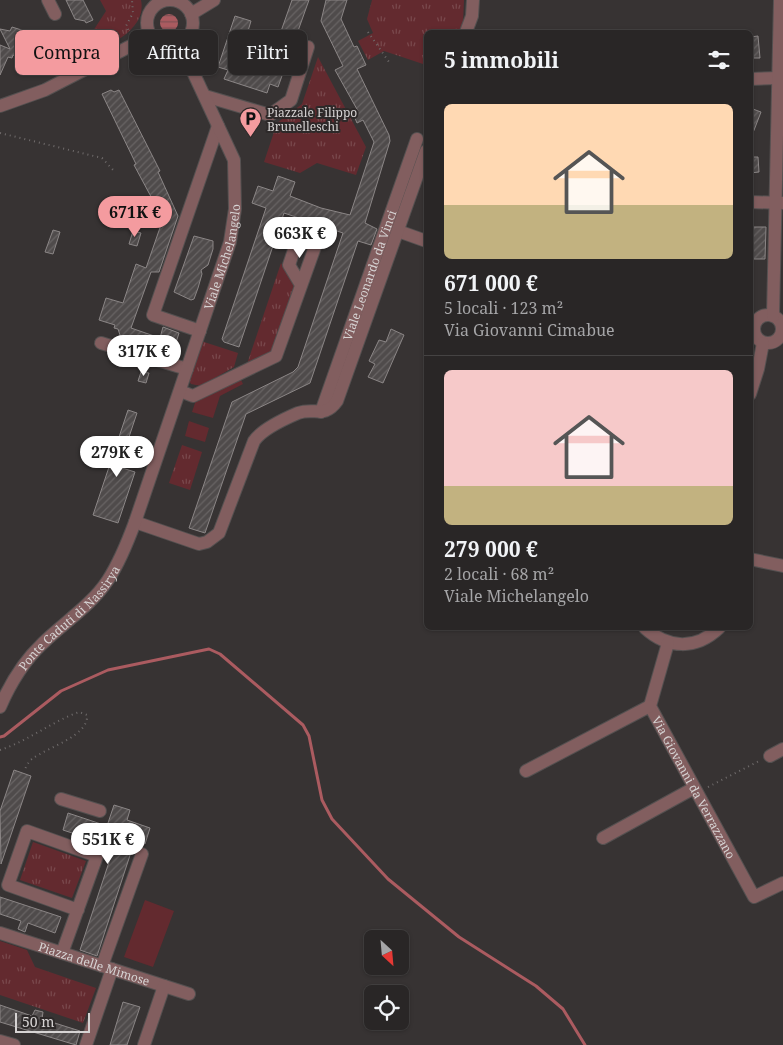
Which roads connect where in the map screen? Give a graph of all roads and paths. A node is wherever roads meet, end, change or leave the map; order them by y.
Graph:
1 (48, 0) edge
2 (132, 0) edge
3 (214, 0) edge
4 (473, 0) edge
5 (780, 0) edge
6 (161, 1) edge
7 (54, 14) dead end
8 (190, 14) junction
9 (126, 26) dead end
10 (149, 30) edge
11 (192, 30) edge
12 (467, 30) edge
13 (368, 32) dead end
14 (781, 35) edge
15 (129, 47) edge
16 (308, 47) dead end
17 (389, 62) dead end
18 (195, 75) edge
19 (778, 78) junction
20 (753, 79) edge
21 (205, 96) junction
22 (0, 106) edge
23 (218, 126) junction
24 (0, 133) edge
25 (416, 139) dead end
26 (424, 157) edge
27 (115, 172) dead end
28 (753, 202) edge
29 (779, 203) edge
30 (398, 231) junction
31 (424, 240) edge
32 (301, 285) dead end
33 (773, 316) junction
34 (753, 328) edge
35 (200, 331) junction
36 (753, 331) edge
37 (783, 332) edge
38 (101, 343) dead end
39 (763, 343) junction
40 (187, 369) junction
41 (753, 385) edge
42 (180, 390) junction
43 (321, 412) junction
44 (134, 524) junction
45 (753, 560) edge
46 (783, 566) edge
47 (647, 630) edge
48 (717, 630) edge
49 (668, 643) junction
50 (650, 706) junction
51 (0, 707) edge
52 (783, 749) edge
53 (0, 750) edge
54 (770, 756) joint
55 (24, 771) dead end
56 (526, 771) dead end
57 (696, 791) junction
58 (61, 799) dead end
59 (100, 812) dead end
60 (603, 838) dead end
61 (142, 854) dead end
62 (783, 883) edge
63 (78, 910) junction
64 (0, 933) edge
65 (62, 953) junction
66 (107, 968) junction
67 (164, 986) junction
68 (188, 994) dead end
69 (0, 1040) edge
70 (14, 1045) edge
71 (86, 1045) edge
72 (144, 1045) edge

1 - 7 street
2 - 9 path
3 - 8 street
4 - 12 street
5 - 14 street
6 - 8 street
6 - 10 street
8 - 11 street
13 - 17 path
14 - 19 street
15 - 22 street
16 - 21 street
18 - 21 street, Viale Michelangelo
19 - 20 street
19 - 29 street
21 - 23 street, Viale Michelangelo
23 - 35 street, Viale Michelangelo
23 - 35 street
24 - 27 path
25 - 43 street, Viale Leonardo da Vinci
26 - 30 street, Viale Leonardo da Vinci
28 - 29 street
29 - 33 street
30 - 31 street
30 - 43 street, Viale Leonardo da Vinci
32 - 42 street
33 - 34 street
33 - 37 street
35 - 40 street, Viale Michelangelo
36 - 39 street
37 - 39 street
38 - 40 street
39 - 41 street
40 - 42 street, Viale Michelangelo
42 - 44 street, Viale Michelangelo
43 - 44 street
44 - 51 street, Ponte Caduti di Nassirya
45 - 46 street
47 - 49 street
48 - 49 street
49 - 50 street, Via Giovanni da Verrazzano
50 - 56 street
50 - 57 street, Via Giovanni da Verrazzano
52 - 54 street
53 - 55 path
54 - 57 path
57 - 60 street
57 - 62 street, Via Giovanni da Verrazzano
58 - 59 street
61 - 66 street
63 - 63 street
63 - 65 street
64 - 65 street, Piazza delle Mimose
65 - 66 street, Piazza delle Mimose
66 - 67 street, Piazza delle Mimose
66 - 71 street
67 - 68 street, Piazza delle Mimose
67 - 72 street
69 - 70 street

